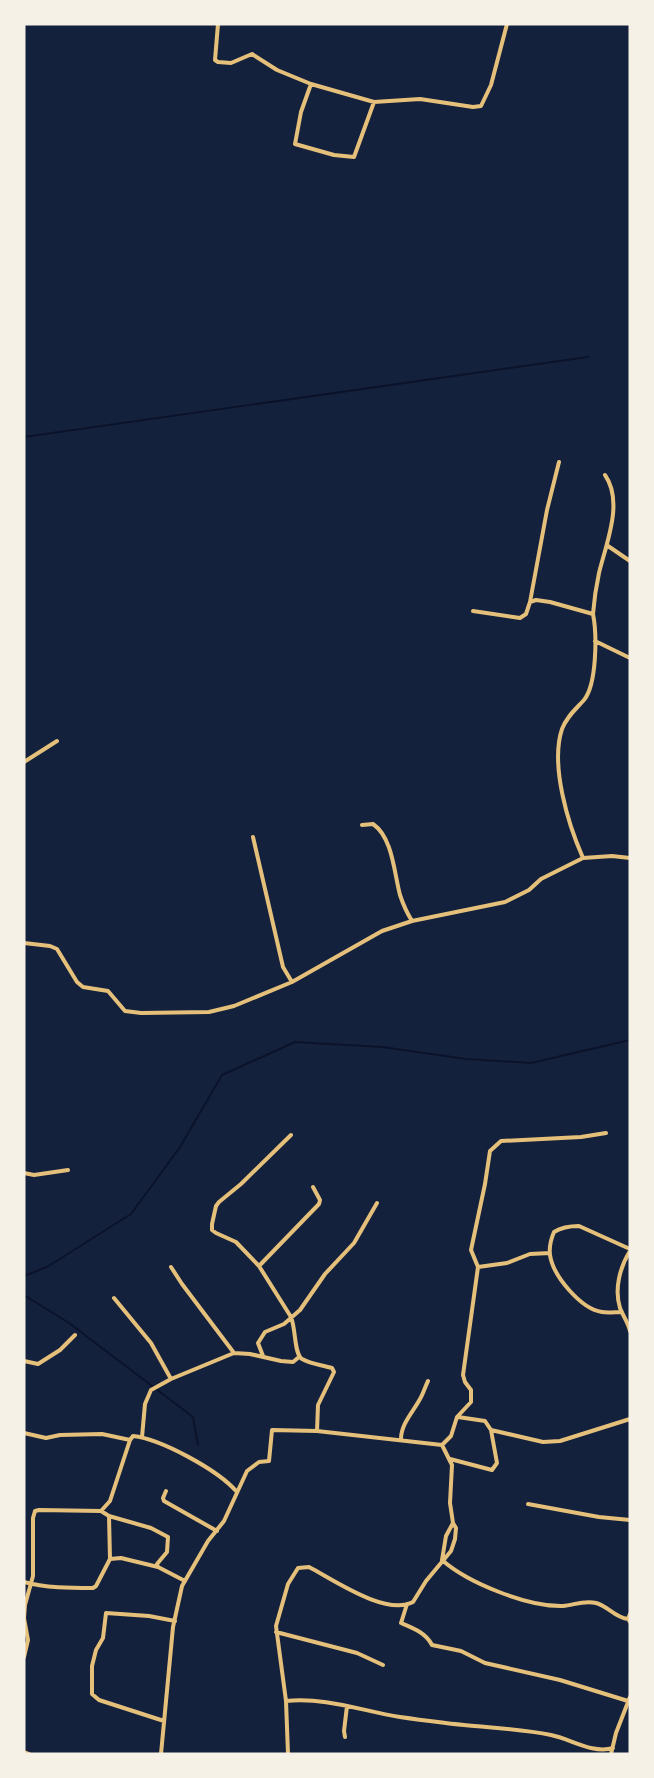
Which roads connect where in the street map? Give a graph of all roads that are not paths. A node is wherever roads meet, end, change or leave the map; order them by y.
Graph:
1 (218, 24) edge
2 (507, 24) edge
3 (311, 84) junction
4 (374, 102) junction
5 (559, 462) dead end
6 (605, 475) dead end
7 (608, 546) junction
8 (630, 561) edge
9 (530, 602) junction
10 (473, 611) dead end
11 (592, 614) junction
12 (595, 641) junction
13 (630, 658) edge
14 (57, 741) dead end
15 (24, 762) edge
16 (362, 825) dead end
17 (253, 837) dead end
18 (583, 858) junction
19 (630, 858) edge
20 (412, 921) junction
21 (24, 943) edge
22 (292, 982) junction
23 (606, 1133) dead end
24 (291, 1135) dead end
25 (69, 1170) dead end
26 (24, 1173) edge
27 (313, 1187) dead end
28 (377, 1203) dead end
29 (630, 1250) edge
30 (550, 1253) junction
31 (259, 1266) junction
32 (171, 1267) dead end
33 (478, 1267) junction
34 (114, 1298) dead end
35 (622, 1312) junction
36 (291, 1317) junction
37 (630, 1331) edge
38 (75, 1335) dead end
39 (234, 1353) junction
40 (264, 1357) junction
41 (299, 1357) junction
42 (24, 1361) edge
43 (171, 1379) junction
44 (428, 1381) dead end
45 (457, 1417) junction
46 (630, 1419) edge
47 (491, 1430) junction
48 (317, 1431) junction
49 (24, 1433) edge
50 (142, 1437) junction
51 (401, 1439) junction
52 (130, 1440) junction
53 (442, 1445) junction
54 (450, 1459) junction
55 (166, 1491) dead end
56 (237, 1492) junction
57 (528, 1504) dead end
58 (101, 1511) junction
59 (108, 1516) junction
60 (630, 1520) edge
61 (453, 1523) junction
62 (217, 1531) junction
63 (111, 1559) junction
64 (442, 1560) junction
65 (158, 1567) junction
66 (185, 1581) junction
67 (24, 1582) edge
68 (32, 1585) junction
69 (407, 1604) junction
70 (630, 1614) edge
71 (24, 1618) edge
72 (174, 1621) junction
73 (629, 1621) edge
74 (276, 1632) junction
75 (24, 1657) edge
76 (383, 1665) dead end
77 (629, 1699) edge
78 (286, 1701) junction
79 (347, 1706) junction
80 (164, 1721) junction
81 (345, 1737) dead end
82 (613, 1748) junction
83 (24, 1752) edge
84 (29, 1754) edge
85 (161, 1754) edge
86 (288, 1754) edge
87 (611, 1754) edge

1 - 3 street
2 - 4 street
3 - 4 street
3 - 4 street
5 - 9 street
6 - 7 street
7 - 8 street
7 - 11 street
9 - 10 street
9 - 11 street
11 - 12 street
12 - 13 street
12 - 18 street
14 - 15 street
16 - 20 street
17 - 22 street
18 - 19 street
18 - 20 street
20 - 22 street
21 - 22 street
23 - 33 street
24 - 31 street
25 - 26 street
27 - 31 street
28 - 36 street
29 - 30 street
29 - 35 street
30 - 33 street
30 - 35 street
31 - 36 street
32 - 39 street
33 - 45 street
34 - 43 street
35 - 37 street
36 - 40 street
36 - 41 street
38 - 42 street
39 - 40 street
39 - 43 street
40 - 41 street
41 - 48 street
43 - 50 street
44 - 51 street
45 - 47 street
45 - 53 street
46 - 47 street
47 - 54 street
48 - 51 street
48 - 56 street
49 - 52 street
50 - 52 street
50 - 56 street
51 - 53 street
52 - 58 street
53 - 54 street
54 - 61 street
55 - 62 street
56 - 62 street
57 - 60 street
58 - 59 street
58 - 68 street
59 - 63 street
59 - 65 street
61 - 64 street
61 - 64 street
62 - 66 street
63 - 65 street
63 - 68 street
64 - 69 street
64 - 73 street
65 - 66 street
66 - 72 street
67 - 68 street
68 - 71 street
69 - 74 street
69 - 77 street
70 - 73 street
71 - 75 street
72 - 80 street
72 - 80 street
74 - 76 street
74 - 78 street
77 - 82 street
78 - 79 street
78 - 86 street
79 - 81 street
79 - 82 street
80 - 85 street
82 - 87 street
83 - 84 street

